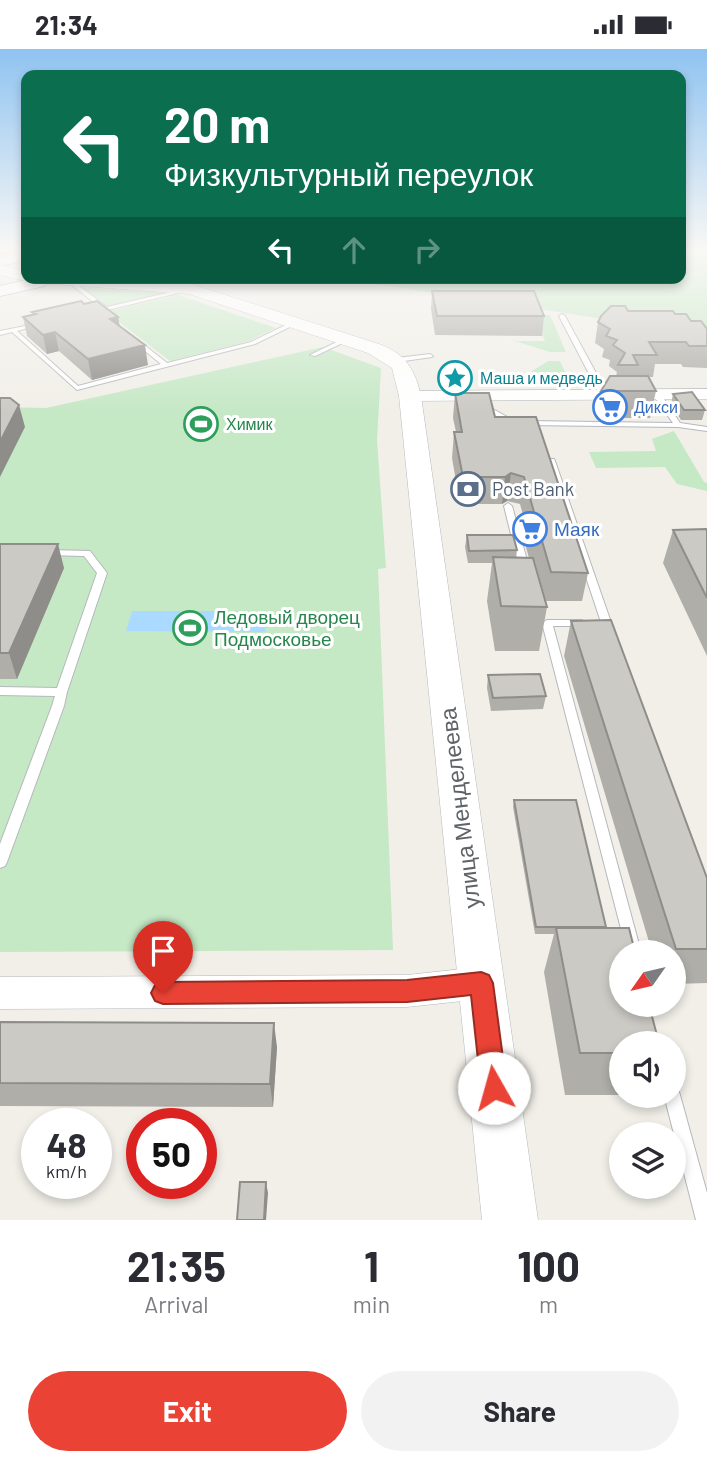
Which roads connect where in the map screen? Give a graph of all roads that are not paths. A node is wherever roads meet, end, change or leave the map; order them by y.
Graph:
1 (100, 305) edge
2 (125, 305) edge
3 (241, 305) edge
4 (106, 309) junction
5 (98, 311) junction
6 (87, 313) edge
7 (562, 316) dead end
8 (107, 319) edge
9 (296, 322) junction
10 (44, 323) edge
11 (13, 330) junction
12 (0, 333) edge
13 (127, 334) edge
14 (347, 339) junction
15 (313, 355) dead end
16 (430, 356) dead end
17 (397, 360) junction
18 (166, 365) junction
19 (707, 394) edge
20 (410, 395) junction
21 (467, 395) junction
22 (604, 395) junction
23 (657, 395) junction
24 (513, 422) junction
25 (678, 425) junction
26 (707, 429) edge
27 (539, 435) edge
28 (548, 452) edge
29 (508, 506) dead end
30 (37, 553) edge
31 (528, 584) edge
32 (606, 623) junction
33 (614, 647) edge
34 (0, 691) edge
35 (61, 692) junction
36 (0, 862) edge
37 (631, 940) edge
38 (481, 983) junction
39 (0, 993) edge
40 (675, 1108) edge
41 (510, 1220) edge
42 (705, 1220) edge

1 - 4 lane
2 - 4 lane
3 - 9 main road
4 - 5 lane
5 - 6 lane
5 - 8 lane
7 - 22 lane
9 - 14 main road
9 - 18 lane
10 - 11 lane
11 - 12 lane
11 - 18 lane
13 - 18 lane
14 - 15 lane
14 - 17 main road
16 - 17 lane
17 - 20 main road, улица Менделеева
19 - 23 street
20 - 21 street
20 - 38 main road, улица Менделеева
21 - 22 street
21 - 24 lane
22 - 23 street
23 - 25 lane
24 - 25 lane
24 - 27 lane
25 - 26 lane
28 - 32 lane
29 - 31 lane
30 - 35 lane
32 - 33 lane
32 - 37 lane
34 - 35 lane
35 - 36 lane
38 - 39 street
38 - 41 main road, улица Менделеева
40 - 42 lane

